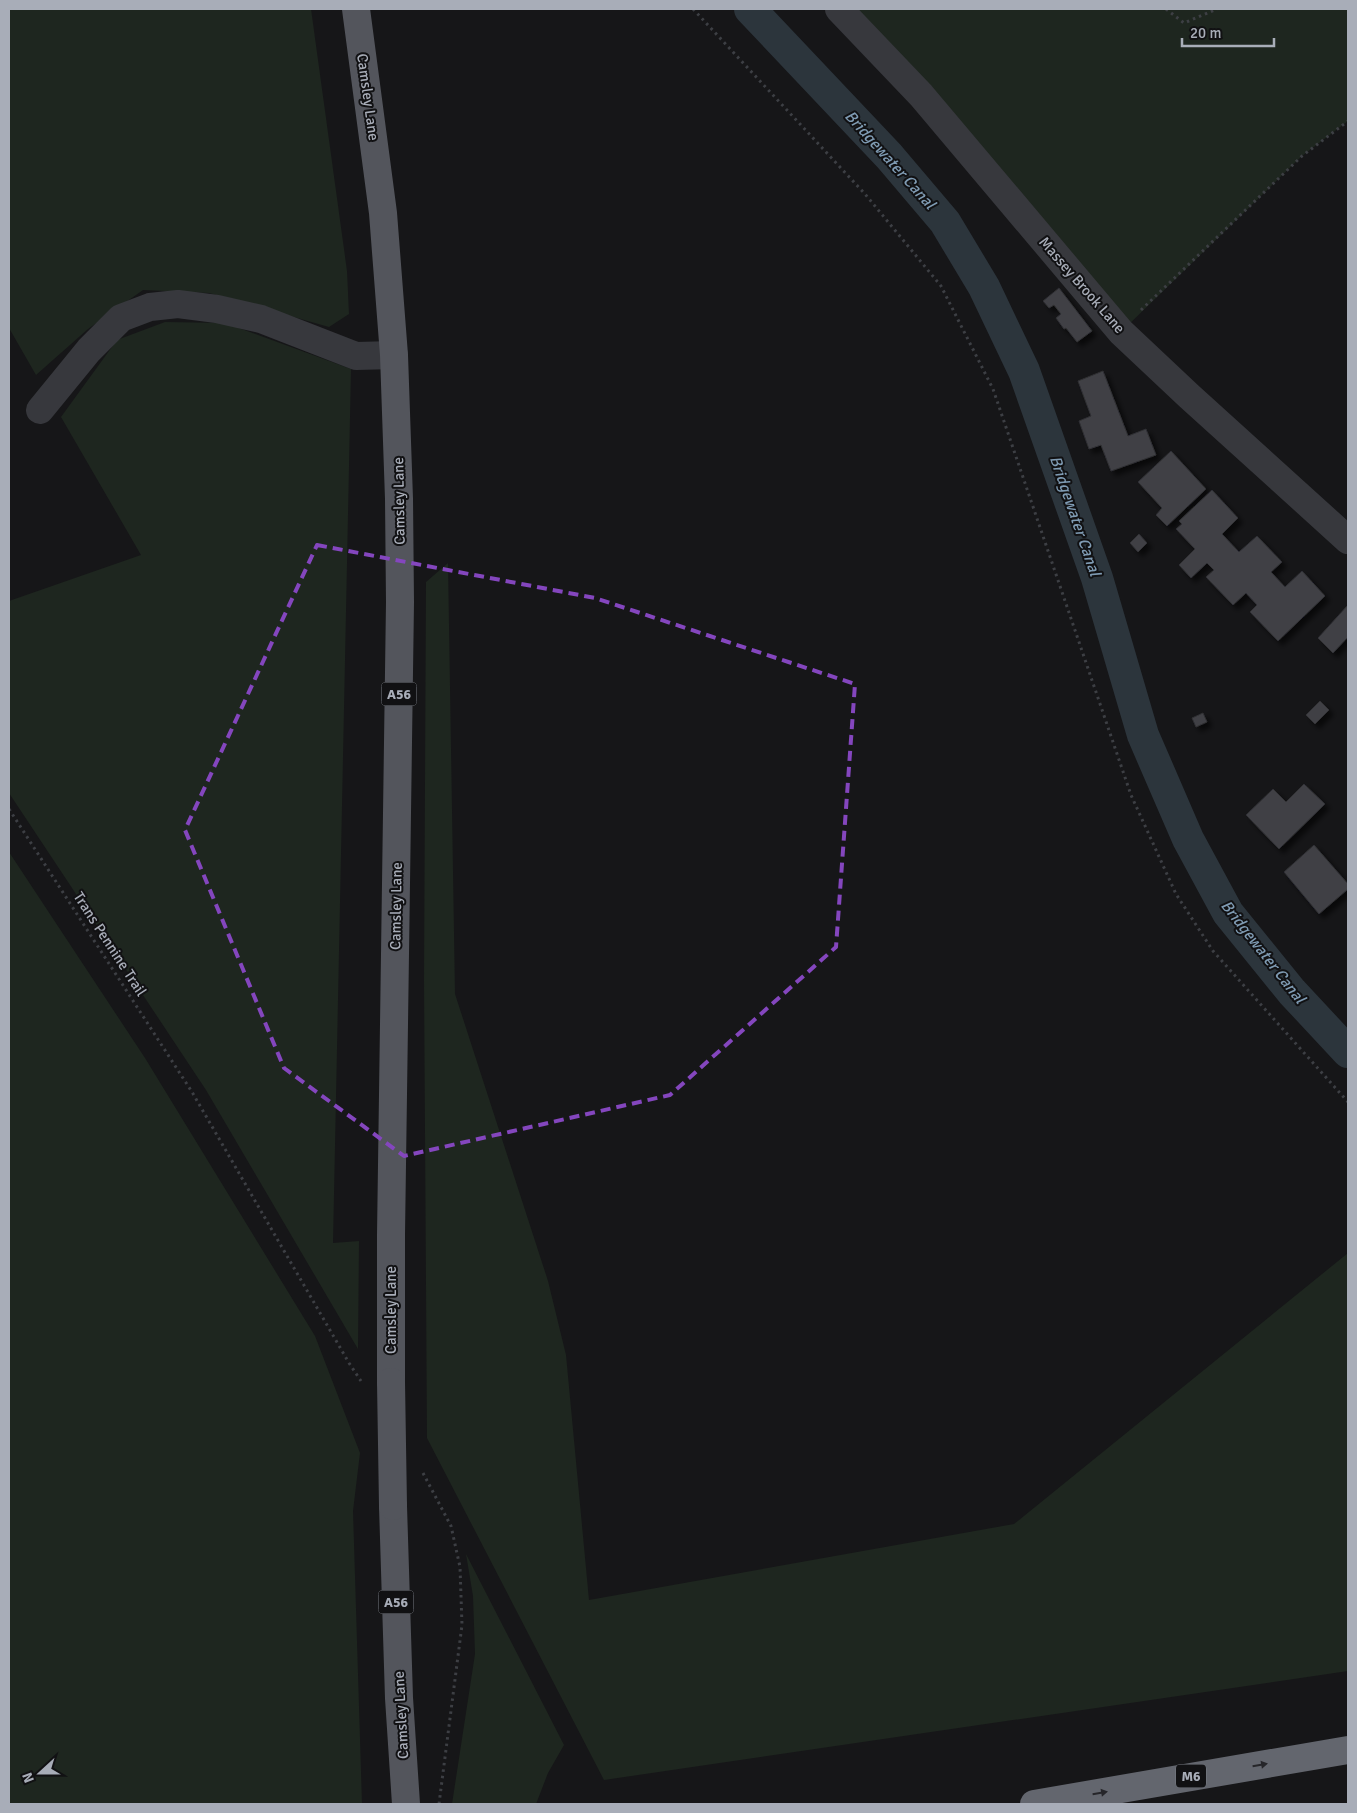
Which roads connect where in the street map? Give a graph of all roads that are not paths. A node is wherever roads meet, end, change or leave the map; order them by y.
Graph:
1 (356, 9) edge
2 (839, 9) edge
3 (394, 354) junction
4 (40, 410) dead end
5 (1348, 540) edge
6 (1348, 1750) edge
7 (406, 1804) edge
8 (1034, 1804) edge

1 - 3 main road, Camsley Lane / A56
2 - 5 street, Massey Brook Lane
3 - 4 street
3 - 7 main road, Camsley Lane / A56, bridge
8 -> 6 highway, M6

